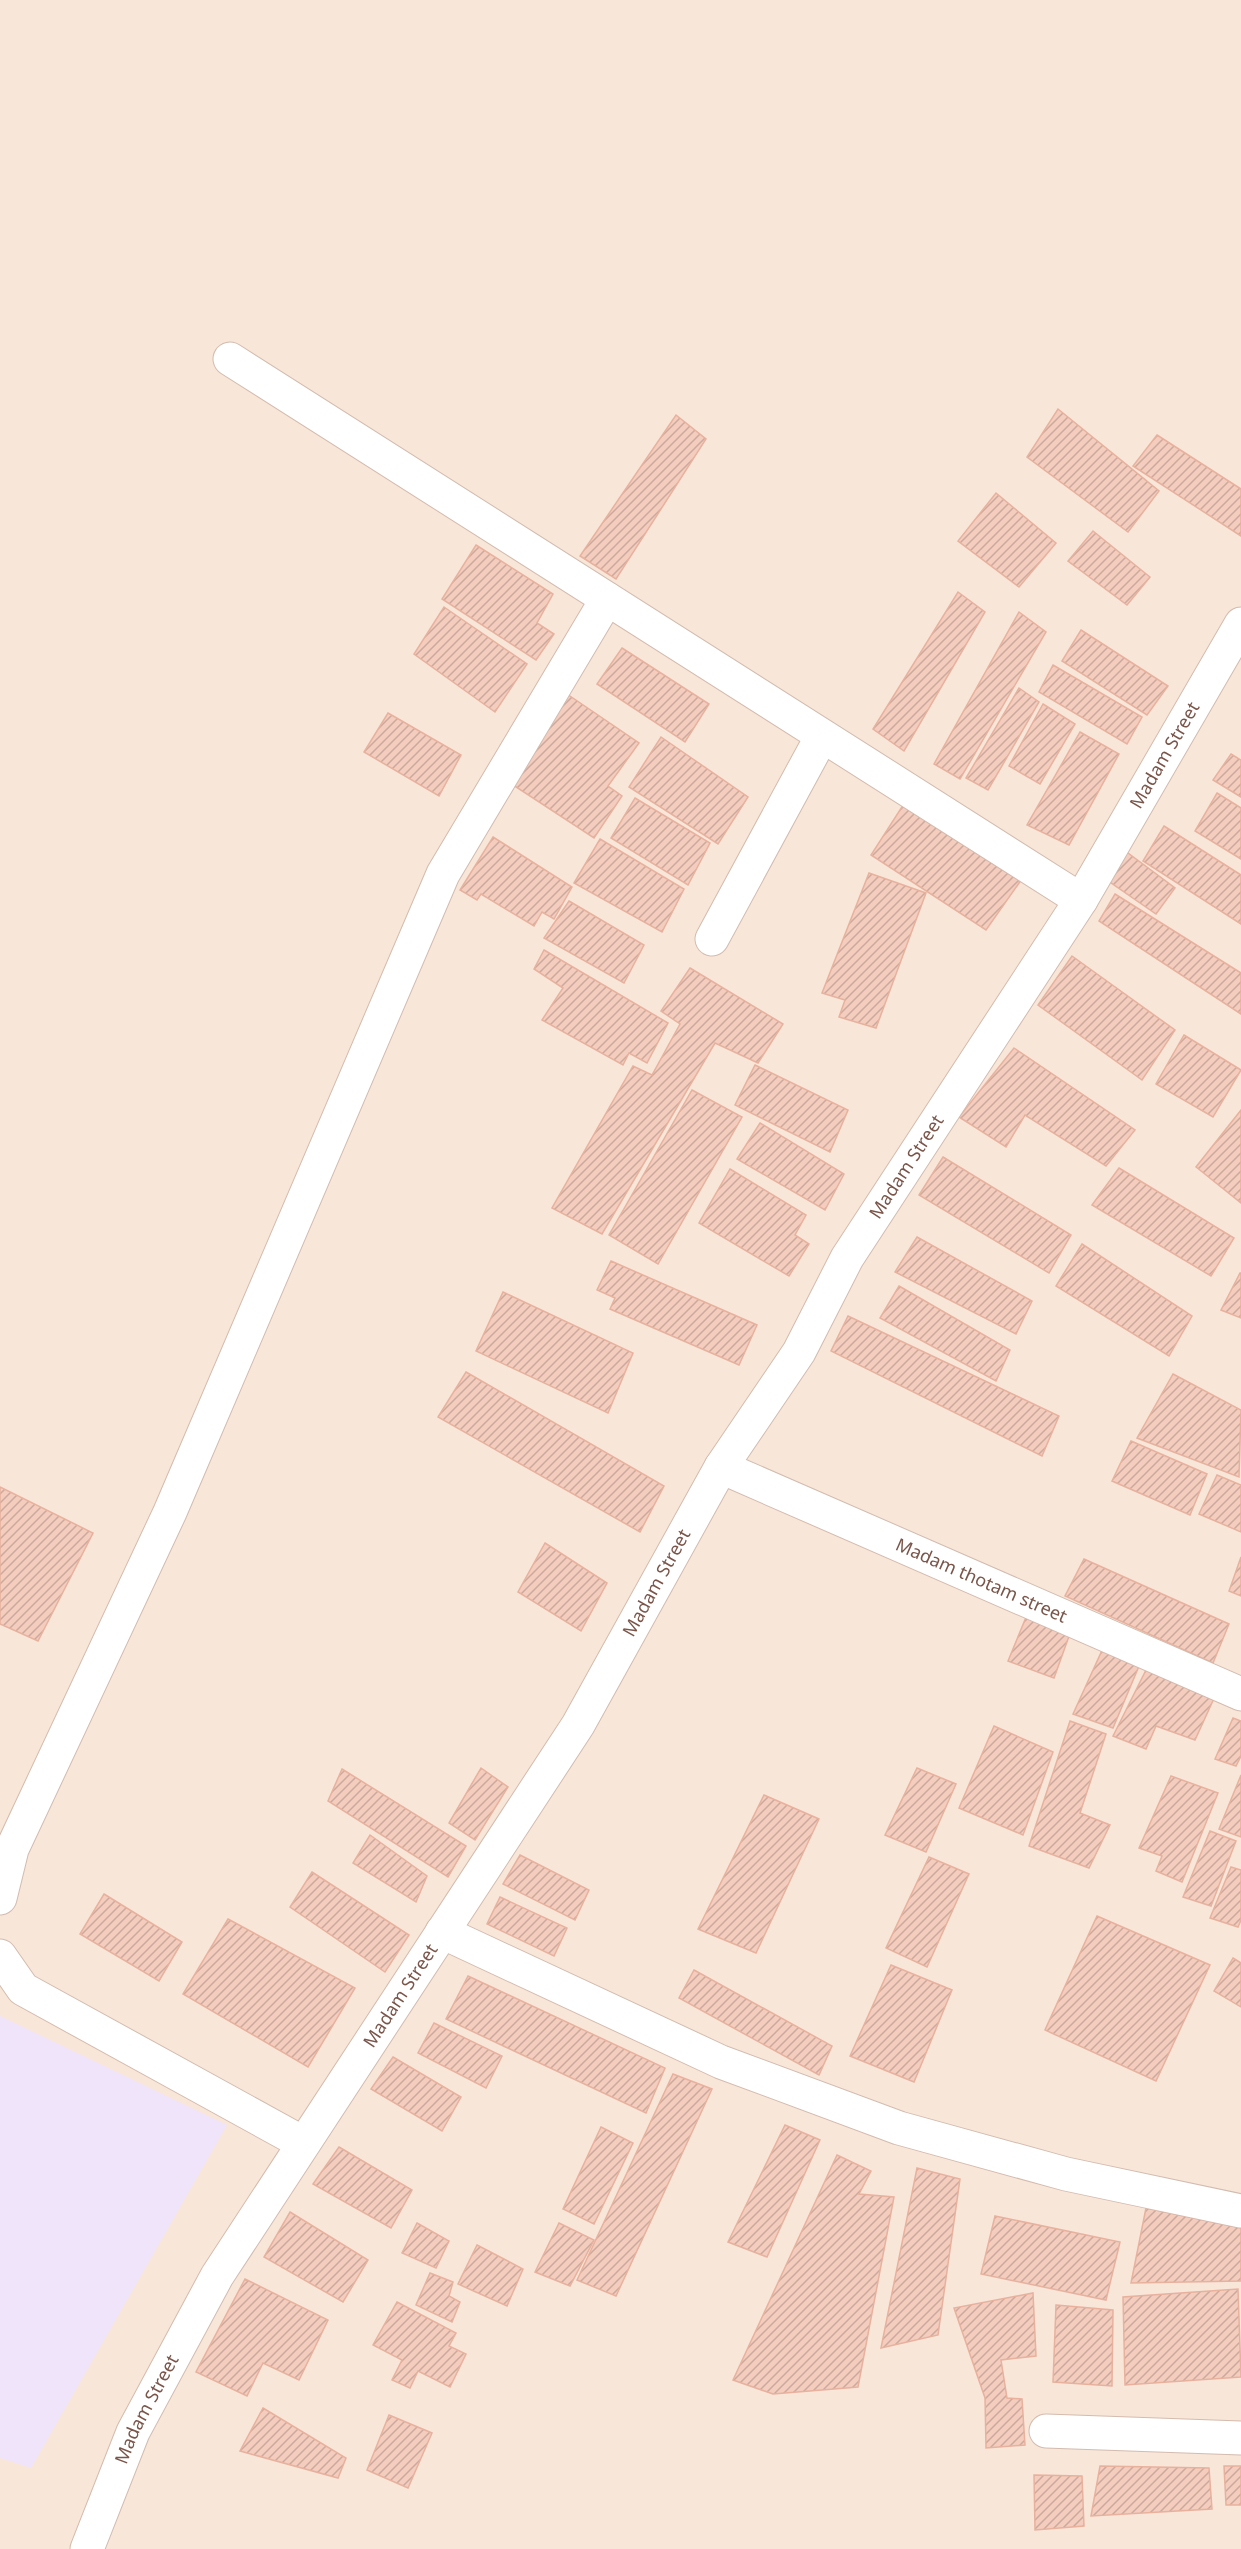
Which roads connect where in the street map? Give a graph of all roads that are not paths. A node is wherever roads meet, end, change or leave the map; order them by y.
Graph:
1 (230, 359) dead end
2 (606, 599) junction
3 (1241, 624) edge
4 (822, 736) junction
5 (1081, 900) junction
6 (712, 939) dead end
7 (721, 1467) junction
8 (1241, 1694) edge
9 (0, 1898) edge
10 (442, 1932) junction
11 (0, 1956) edge
12 (303, 2143) junction
13 (1241, 2211) edge
14 (1047, 2431) dead end
15 (1241, 2438) edge
16 (87, 2549) edge

1 - 2 street
2 - 4 street
2 - 9 street
3 - 5 street, Madam Street
4 - 5 street
4 - 6 street
5 - 7 street, Madam Street
7 - 8 street, Madam thotam street
7 - 10 street, Madam Street
10 - 12 street, Madam Street
10 - 13 street
11 - 12 street
12 - 16 street, Madam Street
14 - 15 street

